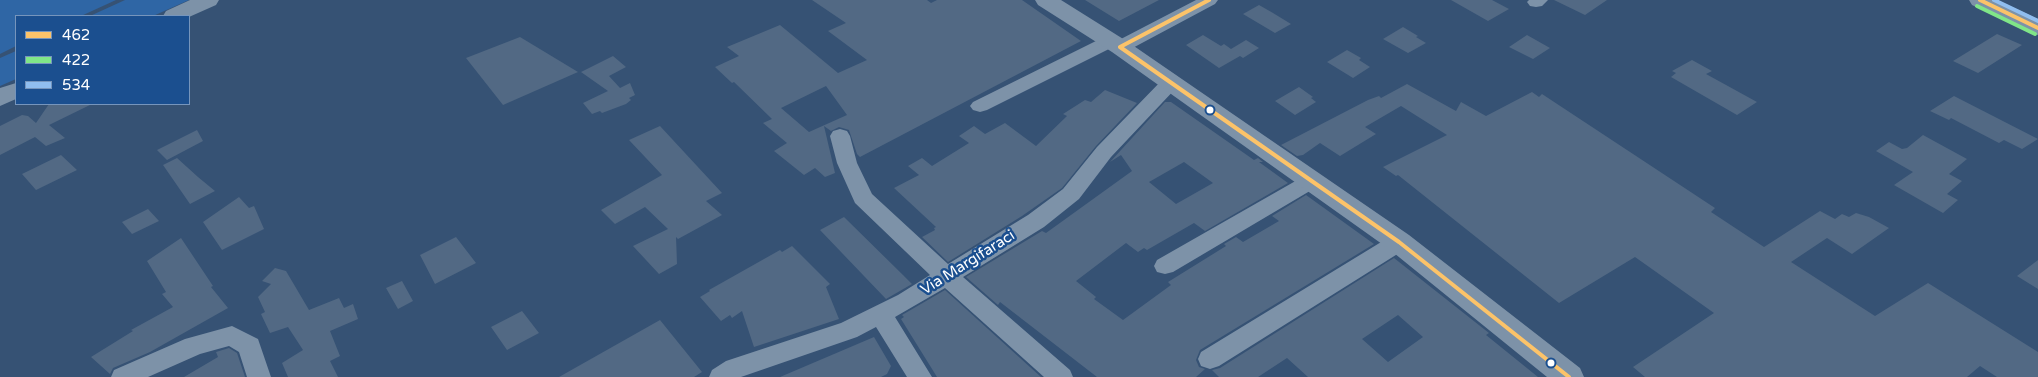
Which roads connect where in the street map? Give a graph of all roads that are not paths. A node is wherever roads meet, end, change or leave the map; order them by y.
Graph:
1 (208, 0) edge
2 (1046, 0) edge
3 (1209, 0) edge
4 (1980, 0) edge
5 (176, 15) edge
6 (2038, 28) edge
7 (1115, 44) junction
8 (1171, 82) junction
9 (15, 90) edge
10 (0, 98) edge
11 (980, 106) dead end
12 (840, 136) dead end
13 (1313, 180) junction
14 (1399, 242) junction
15 (1166, 266) dead end
16 (947, 276) junction
17 (880, 314) junction
18 (1210, 359) dead end
19 (124, 377) edge
20 (260, 377) edge
21 (721, 377) edge
22 (920, 377) edge
23 (1061, 377) edge
24 (1569, 377) edge

1 - 5 street
2 - 7 street
3 - 7 street
4 - 6 street
7 - 8 street
7 - 11 street
8 - 13 street
8 - 16 street, Via Margifaraci
9 - 10 street
12 - 16 street
13 - 14 street
13 - 15 street
14 - 18 street
14 - 24 street
16 - 17 street, Via Margifaraci
16 - 23 street
17 - 21 street, Via Margifaraci
17 - 22 street
19 - 20 street

